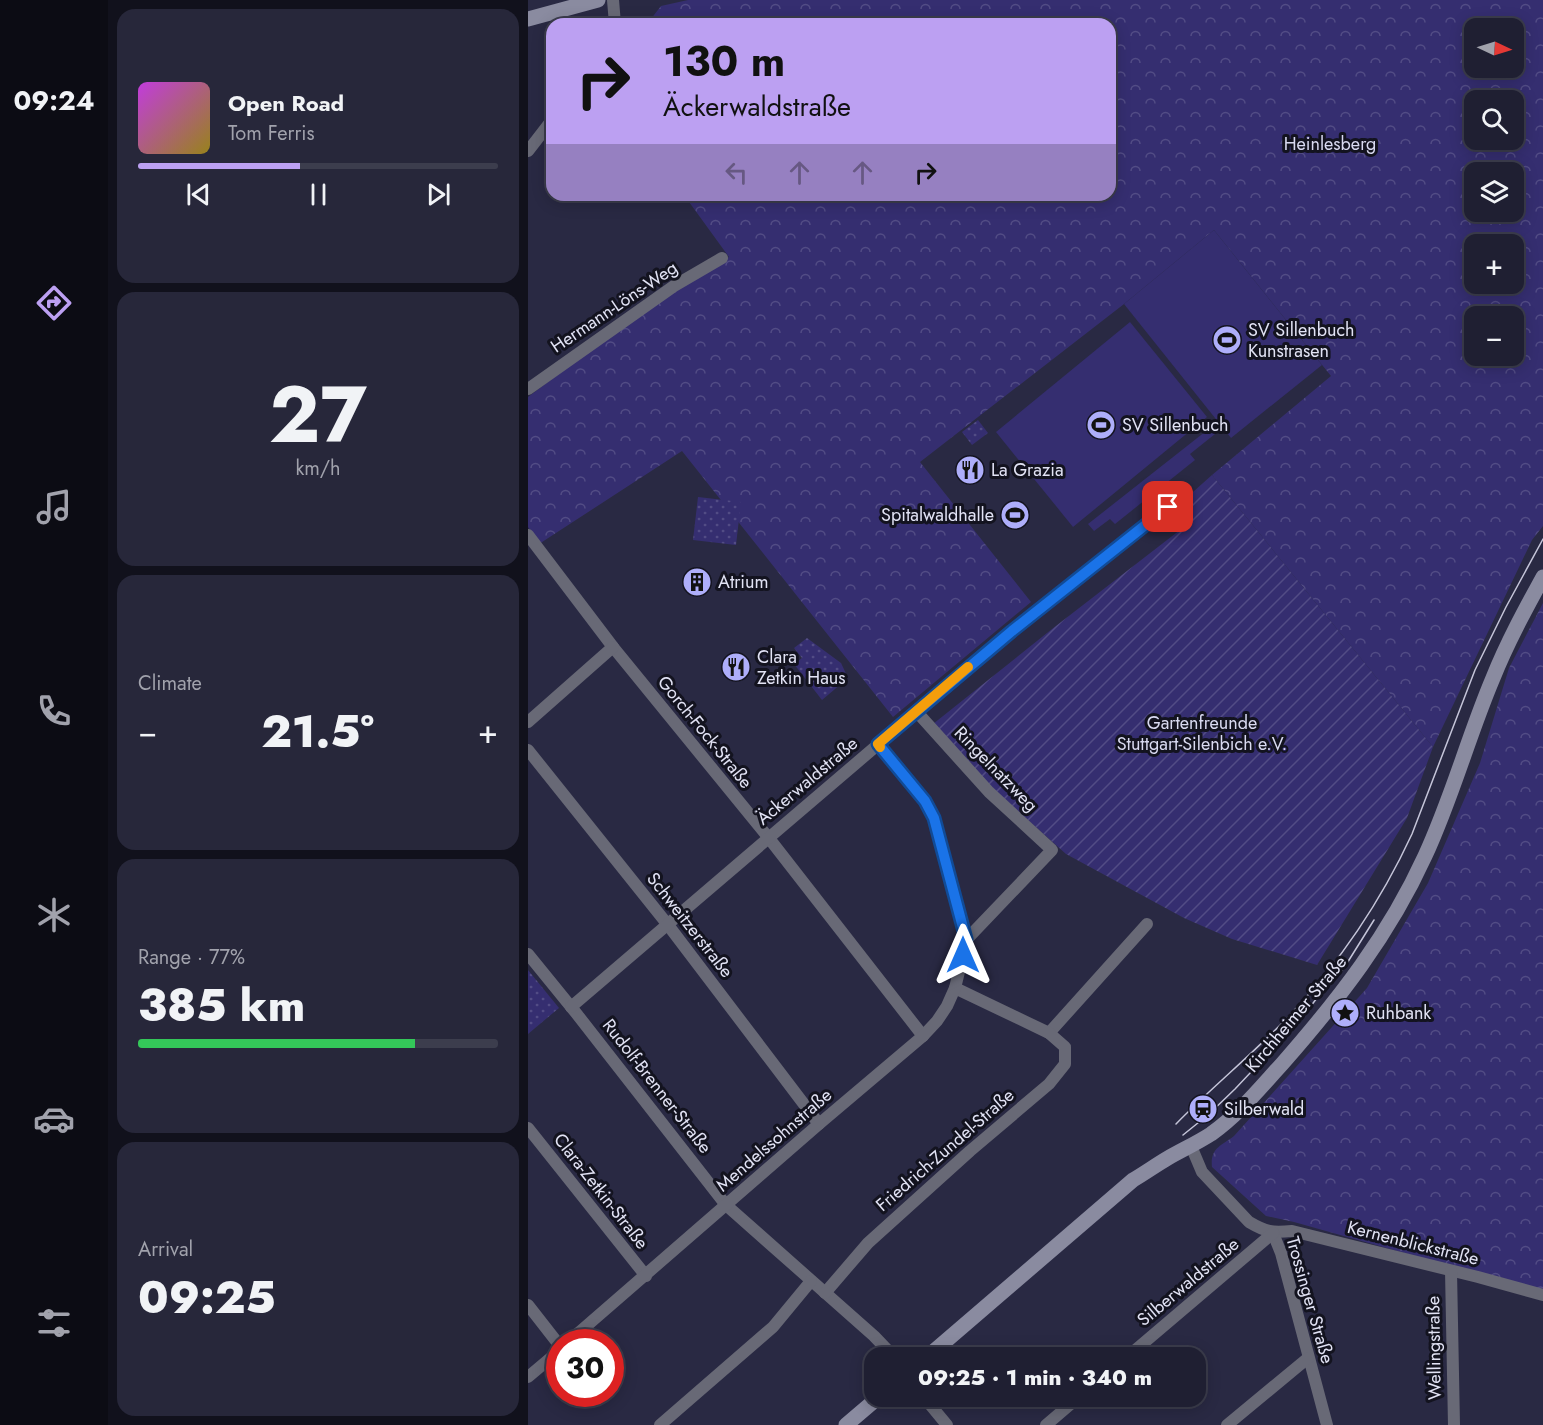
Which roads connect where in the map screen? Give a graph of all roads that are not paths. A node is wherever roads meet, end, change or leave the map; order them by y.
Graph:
1 (598, 0) edge
2 (613, 0) edge
3 (614, 18) edge
4 (528, 19) edge
5 (546, 128) edge
6 (528, 151) edge
7 (722, 258) dead end
8 (528, 389) edge
9 (1181, 495) dead end
10 (528, 535) edge
11 (1543, 577) edge
12 (613, 647) junction
13 (916, 711) junction
14 (528, 722) edge
15 (878, 744) junction
16 (528, 750) edge
17 (768, 837) junction
18 (1147, 924) dead end
19 (668, 925) junction
20 (966, 939) junction
21 (528, 954) edge
22 (955, 988) junction
23 (571, 1007) junction
24 (1049, 1033) junction
25 (923, 1036) junction
26 (819, 1124) junction
27 (528, 1128) edge
28 (1191, 1146) junction
29 (726, 1205) junction
30 (1274, 1233) junction
31 (1451, 1271) junction
32 (646, 1276) junction
33 (811, 1281) junction
34 (825, 1293) junction
35 (1543, 1295) edge
36 (528, 1305) edge
37 (546, 1329) edge
38 (583, 1329) edge
39 (884, 1347) edge
40 (939, 1347) edge
41 (1139, 1347) edge
42 (1308, 1358) junction
43 (546, 1361) edge
44 (528, 1377) edge
45 (867, 1407) edge
46 (932, 1407) edge
47 (1067, 1407) edge
48 (660, 1425) edge
49 (846, 1425) edge
50 (947, 1425) edge
51 (1046, 1425) edge
52 (1227, 1425) edge
53 (1327, 1425) edge
54 (1454, 1425) edge

1 - 4 main road
2 - 3 street
5 - 6 street
7 - 8 street, Hermann-Löns-Weg
9 - 13 street, Äckerwaldstraße
10 - 12 street, Gorch-Fock-Straße
11 - 28 main road, Kirchheimer Straße
12 - 14 street
12 - 17 street, Gorch-Fock-Straße
13 - 15 street, Äckerwaldstraße
13 - 20 street, Ringelnatzweg
15 - 17 street, Äckerwaldstraße
15 - 20 street, Mendelssohnstraße
16 - 19 street, Schweitzerstraße
17 - 19 street, Äckerwaldstraße
17 - 25 street, Gorch-Fock-Straße
18 - 24 street
19 - 23 street, Äckerwaldstraße
19 - 26 street, Schweitzerstraße
20 - 22 street, Mendelssohnstraße
21 - 23 street, Rudolf-Brenner-Straße
22 - 24 street, Friedrich-Zundel-Straße
22 - 25 street, Mendelssohnstraße
23 - 29 street, Rudolf-Brenner-Straße
24 - 34 street, Friedrich-Zundel-Straße
25 - 26 street, Mendelssohnstraße
26 - 29 street, Mendelssohnstraße
27 - 32 street, Clara-Zetkin-Straße
28 - 30 street, Trossinger Straße
28 - 40 main road, Kirchheimer Straße
29 - 32 street, Mendelssohnstraße
29 - 33 street, Rudolf-Brenner-Straße
30 - 31 street, Kernenblickstraße
30 - 41 street, Silberwaldstraße
30 - 42 street, Trossinger Straße
31 - 35 street, Kernenblickstraße
31 - 54 street, Wellingstraße
32 - 38 street, Mendelssohnstraße
33 - 34 street, Rudolf-Brenner-Straße
33 - 48 street
34 - 39 street, Rudolf-Brenner-Straße
36 - 37 street
42 - 52 street
42 - 53 street, Trossinger Straße
43 - 44 street
45 - 49 main road
46 - 50 street
47 - 51 street

